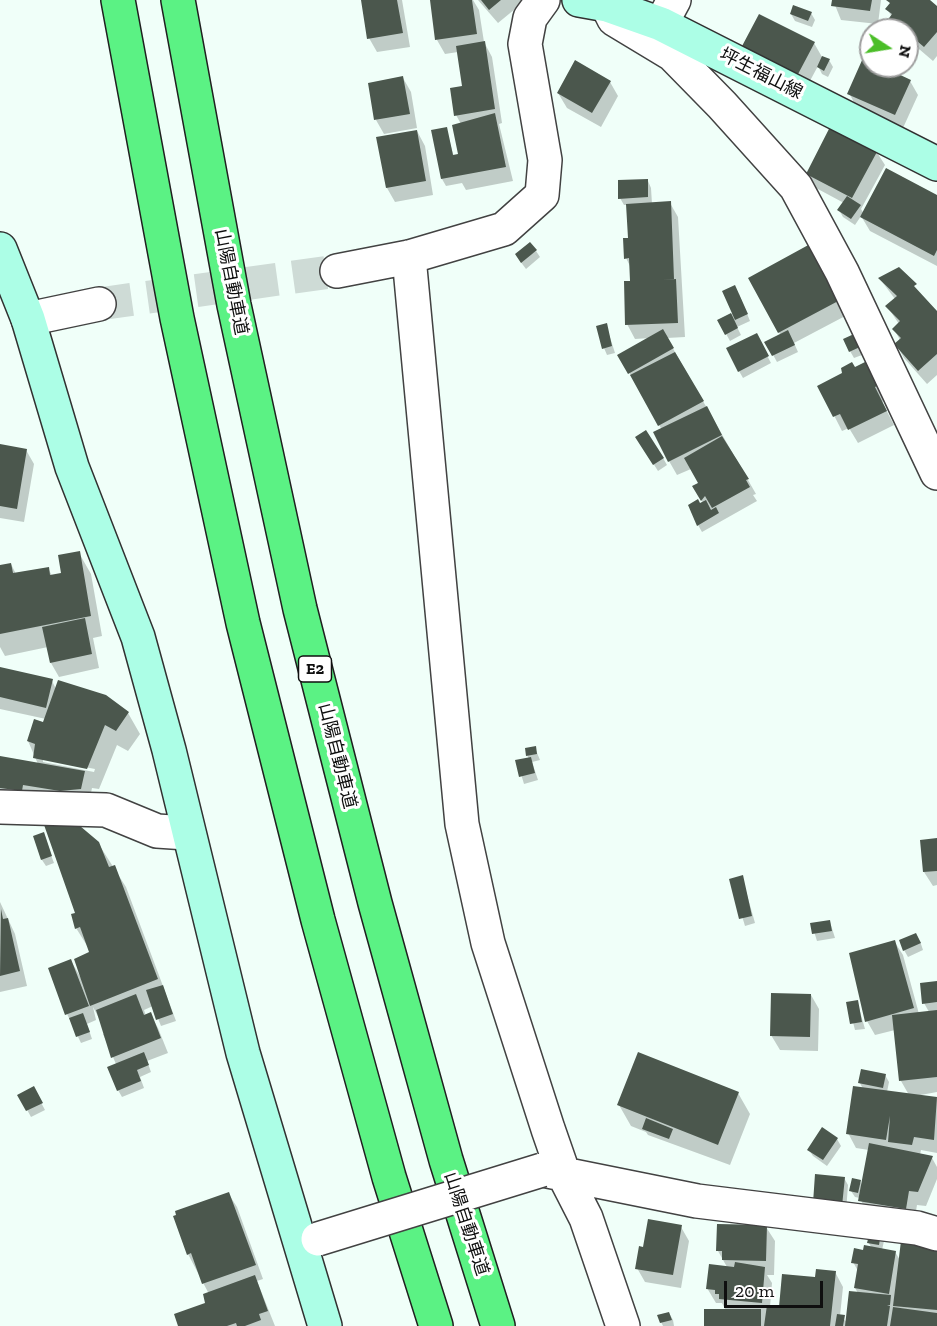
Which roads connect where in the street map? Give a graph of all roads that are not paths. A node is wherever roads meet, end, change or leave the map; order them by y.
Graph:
1 (118, 0) edge
2 (178, 0) edge
3 (543, 0) edge
4 (593, 2) edge
5 (667, 12) edge
6 (937, 164) edge
7 (0, 249) edge
8 (409, 257) junction
9 (337, 271) tunnel mouth
10 (99, 304) tunnel mouth
11 (28, 319) junction
12 (937, 473) edge
13 (0, 807) edge
14 (187, 833) junction
15 (553, 1172) junction
16 (937, 1234) edge
17 (309, 1242) junction
18 (325, 1326) edge
19 (436, 1326) edge
20 (498, 1326) edge
21 (624, 1326) edge

1 - 19 highway
2 - 20 highway, 山陽自動車道 / E2
3 - 8 street
4 - 5 street, 坪生福山線
4 - 12 street
5 - 6 street, 坪生福山線
7 - 11 street
8 - 9 street
8 - 15 street
10 - 11 street
11 - 14 street
13 - 14 street
14 - 17 street
15 - 16 street
15 - 17 street, bridge
15 - 21 street
17 - 18 street

